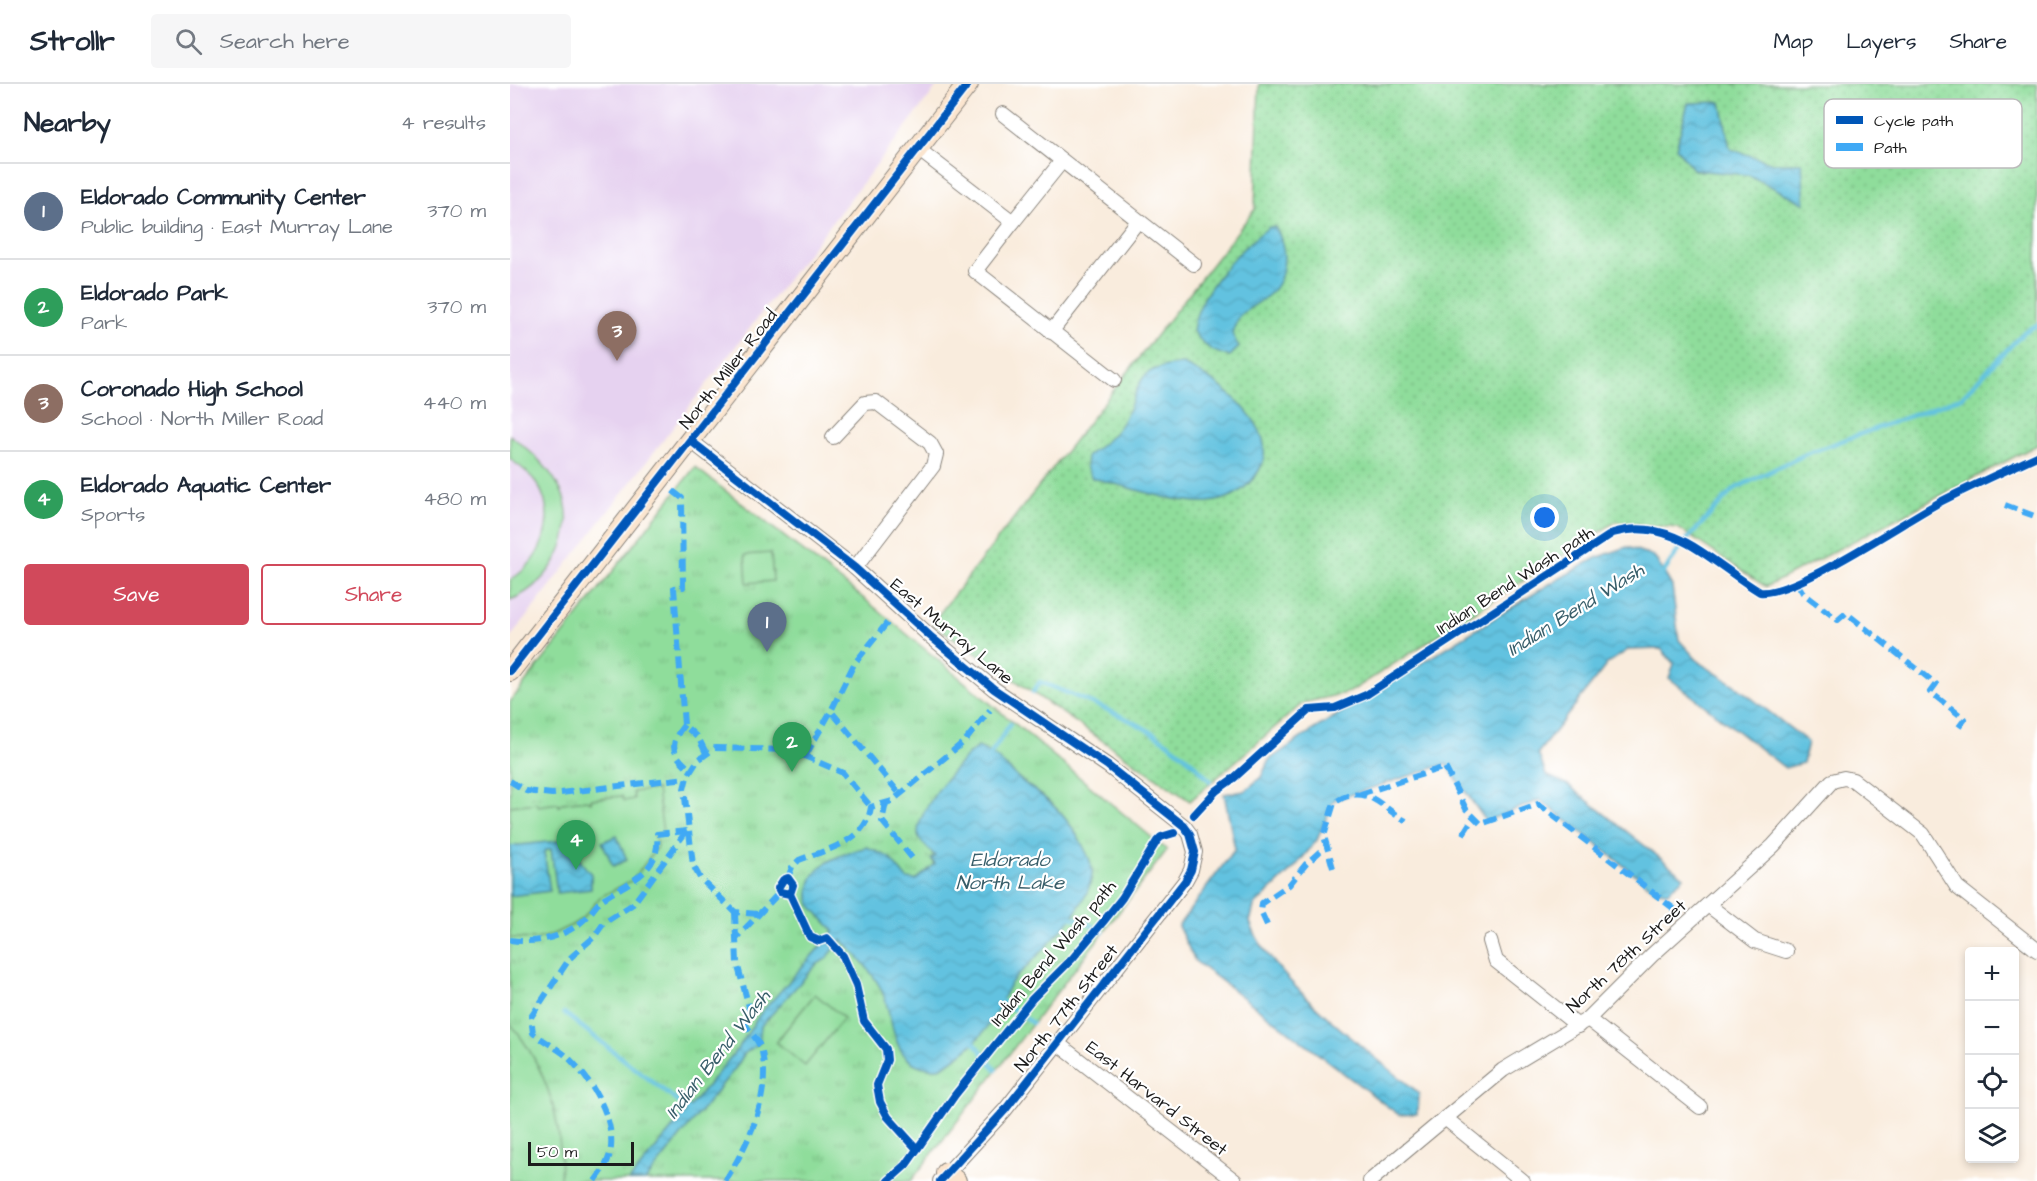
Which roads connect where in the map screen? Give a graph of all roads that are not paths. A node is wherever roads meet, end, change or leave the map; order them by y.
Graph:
1 (968, 84) edge
2 (1003, 114) dead end
3 (918, 149) junction
4 (1062, 160) junction
5 (1138, 221) junction
6 (1013, 222) junction
7 (1194, 264) dead end
8 (1051, 332) junction
9 (1114, 380) dead end
10 (833, 437) dead end
11 (691, 441) junction
12 (855, 568) junction
13 (510, 671) edge
14 (1193, 843) joint
15 (1708, 905) junction
16 (1490, 941) dead end
17 (2037, 950) edge
18 (1786, 951) dead end
19 (1583, 1022) junction
20 (1058, 1043) junction
21 (1700, 1107) dead end
22 (1445, 1118) junction
23 (947, 1178) edge
24 (1235, 1181) edge
25 (1370, 1181) edge
26 (1523, 1181) edge

1 - 3 street, North Miller Road
2 - 4 street
3 - 6 street
3 - 11 street, North Miller Road
4 - 5 street
4 - 6 street
5 - 7 street
5 - 8 street
6 - 8 street
8 - 9 street
10 - 12 street
11 - 12 street, East Murray Lane
11 - 13 street, North Miller Road
12 - 14 street, East Murray Lane
14 - 20 street, North 77th Street
15 - 17 street, North 78th Street
15 - 18 street
15 - 19 street, North 78th Street
16 - 19 street
19 - 21 street
19 - 22 street, North 78th Street
20 - 23 street, North 77th Street
20 - 24 street, East Harvard Street
22 - 25 street, North 78th Street
22 - 26 street

